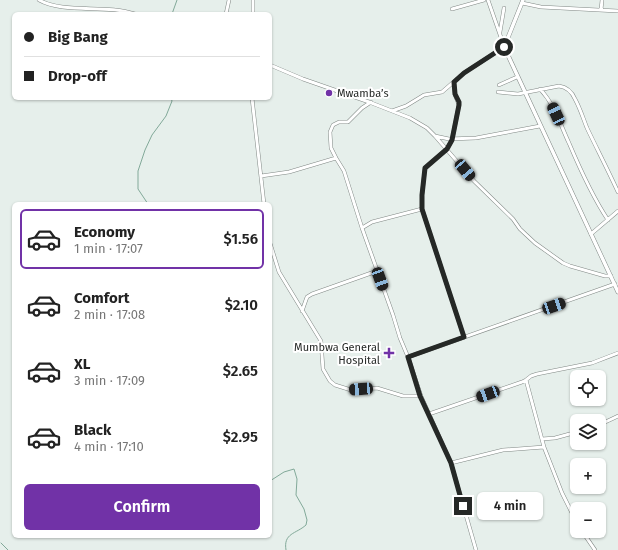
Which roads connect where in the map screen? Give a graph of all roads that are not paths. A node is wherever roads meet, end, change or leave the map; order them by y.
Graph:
1 (39, 0) edge
2 (229, 0) edge
3 (253, 0) edge
4 (484, 0) edge
5 (488, 0) edge
6 (602, 0) edge
7 (522, 1) edge
8 (504, 8) dead end
9 (452, 9) dead end
10 (602, 10) junction
11 (618, 11) edge
12 (127, 12) edge
13 (226, 12) edge
14 (253, 12) edge
15 (500, 34) junction
16 (505, 49) junction
17 (272, 66) edge
18 (517, 77) junction
19 (454, 82) junction
20 (500, 85) dead end
21 (540, 89) junction
22 (498, 92) dead end
23 (525, 93) junction
24 (252, 100) edge
25 (370, 102) junction
26 (392, 111) junction
27 (540, 126) junction
28 (435, 136) junction
29 (452, 140) junction
30 (447, 149) junction
31 (336, 158) junction
32 (261, 176) junction
33 (618, 192) edge
34 (264, 202) edge
35 (422, 209) junction
36 (618, 211) edge
37 (608, 220) junction
38 (362, 228) junction
39 (591, 234) junction
40 (272, 249) edge
41 (377, 271) junction
42 (611, 276) junction
43 (615, 284) junction
44 (618, 292) edge
45 (302, 311) junction
46 (464, 337) junction
47 (618, 353) edge
48 (408, 357) junction
49 (526, 380) junction
50 (420, 396) junction
51 (428, 414) junction
52 (618, 416) edge
53 (606, 422) edge
54 (570, 434) edge
55 (542, 439) junction
56 (544, 447) junction
57 (451, 463) junction
58 (570, 509) edge
59 (586, 538) edge
60 (476, 550) edge
61 (594, 550) edge

1 - 12 street
2 - 13 street
3 - 14 street
4 - 9 street
5 - 15 street
6 - 10 street
7 - 10 street
7 - 16 street
8 - 15 street
10 - 11 street
15 - 16 street
16 - 18 street
16 - 19 street
17 - 25 street
18 - 20 street
18 - 23 street
19 - 26 street
19 - 29 street
21 - 23 street
21 - 33 street
21 - 37 street
22 - 23 street
23 - 27 street
24 - 32 street
25 - 26 street
25 - 31 street
26 - 28 street
27 - 29 street
27 - 39 street
28 - 29 street
28 - 30 street
29 - 30 street
30 - 35 street
30 - 42 street
31 - 32 street
31 - 38 street
32 - 34 street
35 - 38 street
35 - 46 street
36 - 37 street
37 - 39 street
38 - 41 street
39 - 42 street
40 - 45 street
41 - 45 street
41 - 48 street
42 - 43 street
43 - 44 street
43 - 46 street
45 - 50 street
46 - 48 street
47 - 49 street
48 - 50 street
49 - 51 street
49 - 55 street
50 - 51 street
51 - 57 street
52 - 53 street
54 - 55 street
55 - 56 street
56 - 57 street
56 - 58 street
57 - 60 street
59 - 61 street

